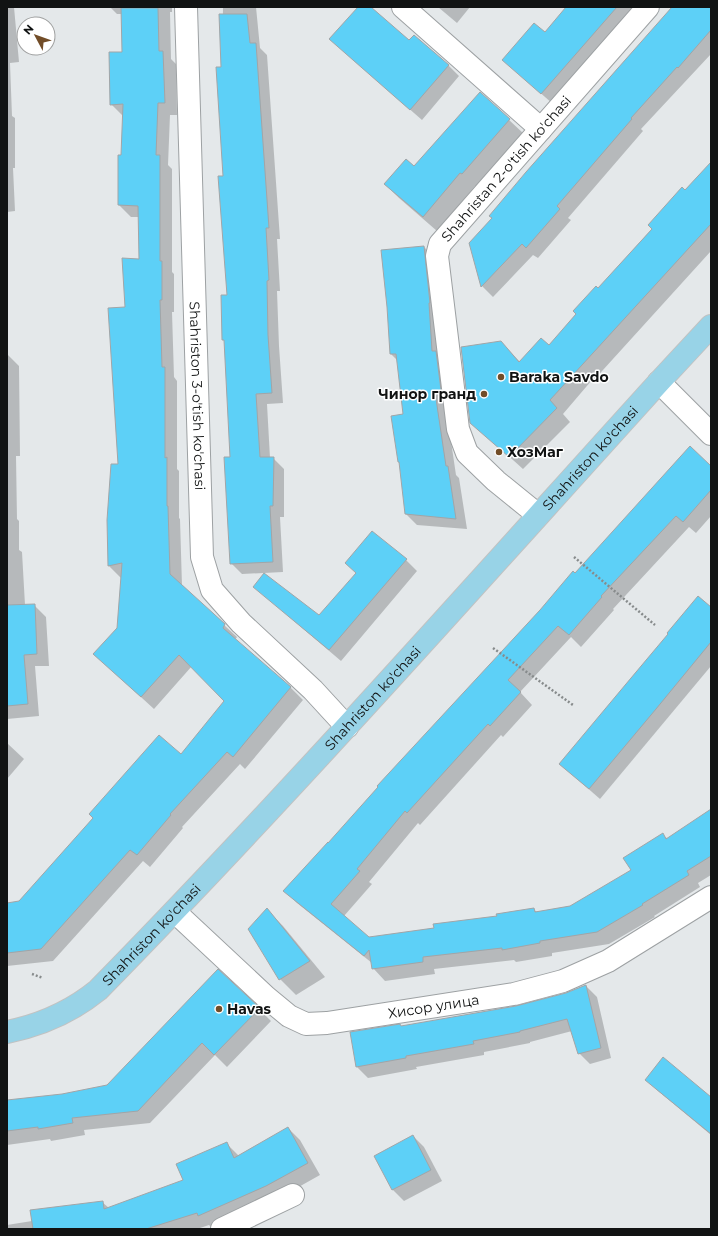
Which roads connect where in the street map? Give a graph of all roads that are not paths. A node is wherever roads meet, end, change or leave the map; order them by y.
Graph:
1 (186, 7) edge
2 (403, 7) edge
3 (648, 7) edge
4 (541, 129) junction
5 (711, 326) edge
6 (659, 382) junction
7 (711, 434) edge
8 (538, 515) junction
9 (347, 727) junction
10 (711, 897) edge
11 (175, 912) junction
12 (7, 1032) edge
13 (293, 1195) dead end
14 (222, 1229) edge

1 - 9 street, Shahriston 3-o'tish ko'chasi
2 - 4 street
3 - 4 street, Shahristan 2-o'tish ko'chasi
4 - 8 street, Shahristan 2-o'tish ko'chasi
5 - 6 main road, Shahriston ko'chasi
6 - 7 street
6 - 8 main road, Shahriston ko'chasi
8 - 9 main road, Shahriston ko'chasi
9 - 11 main road, Shahriston ko'chasi
10 - 11 street, Хисор улица
11 - 12 main road, Shahriston ko'chasi
13 - 14 street

